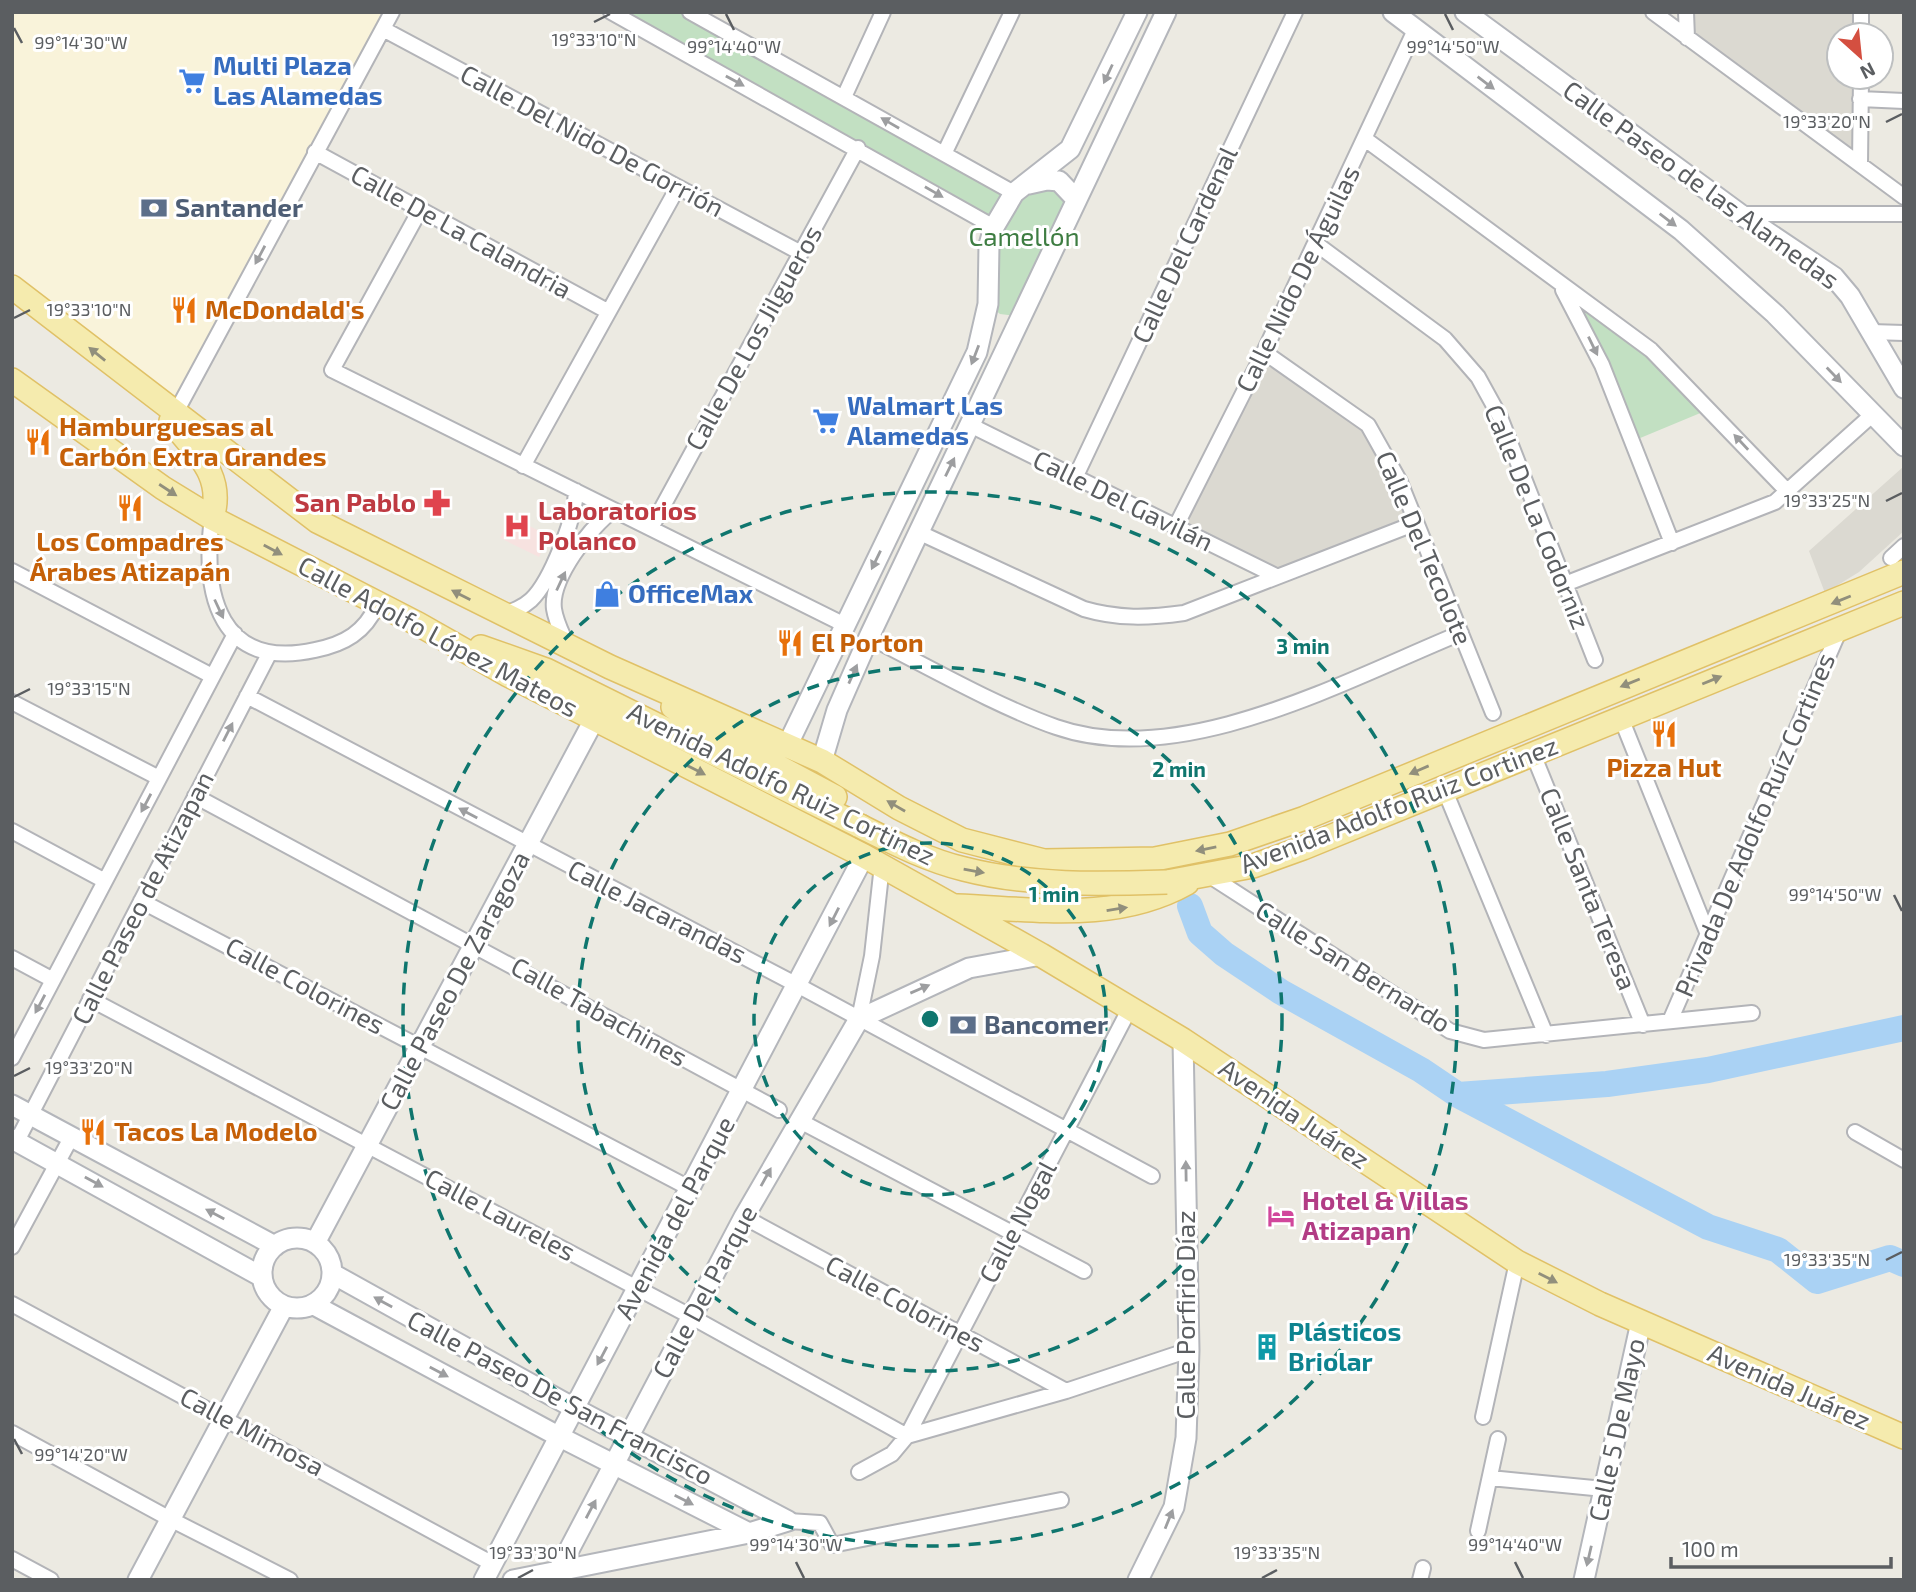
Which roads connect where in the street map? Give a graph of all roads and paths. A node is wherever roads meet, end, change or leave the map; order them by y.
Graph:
1 (392, 12) edge
2 (611, 12) edge
3 (690, 12) edge
4 (883, 12) edge
5 (1012, 12) edge
6 (1137, 12) edge
7 (1166, 12) edge
8 (1295, 12) edge
9 (1393, 12) edge
10 (1465, 12) edge
11 (1653, 12) edge
12 (1686, 12) edge
13 (383, 29) junction
14 (1415, 30) junction
15 (1687, 38) junction
16 (1860, 91) edge
17 (844, 97) junction
18 (1860, 99) junction
19 (1904, 101) edge
20 (1365, 139) junction
21 (858, 148) junction
22 (315, 152) junction
23 (944, 154) junction
24 (1860, 164) junction
25 (678, 187) junction
26 (1021, 188) junction
27 (1904, 197) edge
28 (1075, 198) junction
29 (420, 210) junction
30 (1740, 214) junction
31 (1904, 214) edge
32 (994, 227) junction
33 (1315, 243) junction
34 (801, 253) junction
35 (1561, 286) junction
36 (12, 287) edge
37 (988, 304) junction
38 (607, 311) junction
39 (1024, 311) junction
40 (1871, 332) junction
41 (1904, 333) edge
42 (1264, 352) junction
43 (12, 380) edge
44 (1904, 388) edge
45 (151, 396) junction
46 (174, 414) junction
47 (1872, 415) junction
48 (970, 425) junction
49 (1904, 446) edge
50 (523, 466) junction
51 (1075, 478) junction
52 (576, 491) junction
53 (1788, 492) junction
54 (614, 510) junction
55 (212, 518) junction
56 (1416, 523) junction
57 (1176, 526) junction
58 (651, 528) junction
59 (918, 532) junction
60 (1672, 543) junction
61 (1904, 546) edge
62 (1897, 565) edge
63 (12, 571) edge
64 (1276, 576) junction
65 (1565, 584) junction
66 (533, 598) junction
67 (1904, 603) edge
68 (377, 605) junction
69 (553, 607) junction
70 (501, 615) junction
71 (418, 624) junction
72 (845, 625) junction
73 (1840, 629) junction
74 (1461, 633) junction
75 (235, 634) junction
76 (869, 637) junction
77 (567, 645) junction
78 (269, 654) junction
79 (1595, 660) dead end
80 (610, 667) junction
81 (212, 676) junction
82 (247, 696) junction
83 (809, 700) junction
84 (12, 702) edge
85 (837, 710) junction
86 (1493, 713) dead end
87 (595, 718) junction
88 (1621, 718) junction
89 (788, 744) junction
90 (1533, 754) junction
91 (822, 761) junction
92 (159, 778) junction
93 (1446, 790) junction
94 (195, 796) junction
95 (12, 831) edge
96 (528, 845) junction
97 (1027, 859) junction
98 (873, 861) junction
99 (1203, 877) junction
100 (105, 881) junction
101 (141, 901) junction
102 (951, 905) junction
103 (1019, 909) junction
104 (1707, 932) junction
105 (475, 944) junction
106 (1041, 955) junction
107 (12, 958) edge
108 (53, 980) junction
109 (799, 986) junction
110 (90, 999) junction
111 (1130, 1008) junction
112 (1752, 1013) dead end
113 (859, 1019) junction
114 (1670, 1021) junction
115 (1643, 1025) junction
116 (1546, 1035) junction
117 (1183, 1040) junction
118 (420, 1046) junction
119 (12, 1058) edge
120 (742, 1090) junction
121 (12, 1105) edge
122 (779, 1110) dead end
123 (31, 1114) junction
124 (798, 1120) junction
125 (1066, 1130) junction
126 (1854, 1132) dead end
127 (72, 1136) junction
128 (14, 1140) edge
129 (367, 1146) junction
130 (1904, 1160) edge
131 (59, 1162) junction
132 (1152, 1176) dead end
133 (691, 1189) junction
134 (744, 1217) junction
135 (1013, 1232) junction
136 (315, 1243) junction
137 (275, 1246) junction
138 (12, 1247) edge
139 (1517, 1262) junction
140 (1084, 1271) dead end
141 (333, 1274) junction
142 (262, 1277) junction
143 (638, 1288) junction
144 (12, 1304) edge
145 (314, 1305) junction
146 (284, 1306) junction
147 (690, 1316) junction
148 (1641, 1322) junction
149 (959, 1333) junction
150 (1189, 1350) junction
151 (1066, 1391) junction
152 (574, 1408) junction
153 (224, 1416) junction
154 (1483, 1417) dead end
155 (12, 1433) edge
156 (558, 1436) junction
157 (629, 1436) junction
158 (907, 1436) junction
159 (1904, 1437) edge
160 (1498, 1439) dead end
161 (615, 1465) junction
162 (859, 1472) dead end
163 (1490, 1479) junction
164 (1604, 1489) junction
165 (1061, 1500) dead end
166 (170, 1519) junction
167 (788, 1521) junction
168 (1478, 1531) dead end
169 (749, 1533) junction
170 (12, 1559) edge
171 (559, 1569) junction
172 (488, 1571) edge
173 (51, 1580) edge
174 (138, 1580) edge
175 (290, 1580) edge
176 (513, 1580) edge
177 (1138, 1580) edge
178 (1584, 1580) edge

1 - 13 street
2 -> 21 street
3 - 17 street
4 - 17 street
5 - 23 street
6 -> 26 street
7 - 28 street
8 - 51 street, Calle Del Cardenal
9 - 14 street, Calle Paseo de las Alamedas
10 - 30 street, Calle Paseo de las Alamedas
11 - 15 street
12 - 15 street
13 - 22 street
13 - 25 street, Calle Del Nido De Gorrión
14 - 20 street, Calle Nido De Águilas
14 -> 47 street, Calle Paseo de las Alamedas
15 - 24 street
16 - 18 street
23 -> 17 street
18 - 19 street
18 - 24 street
20 - 33 street, Calle Nido De Águilas
20 - 35 street
21 -> 32 street
21 - 34 street, Calle De Los Jilgueros
22 - 29 street, Calle De La Calandria
22 -> 46 street
23 - 26 street
24 - 27 street
25 - 34 street, Calle Del Nido De Gorrión
25 - 38 street
26 - 28 street
26 - 32 street
28 - 39 street
29 - 38 street, Calle De La Calandria
29 - 50 street
30 - 31 street
30 - 40 street, Calle Paseo de las Alamedas
32 - 37 street
33 - 42 street, Calle Nido De Águilas
33 - 65 street, Calle De La Codorniz
34 - 58 street, Calle De Los Jilgueros
53 -> 35 street
35 -> 60 street
45 -> 36 main road, Calle Adolfo López Mateos
37 - 39 street
37 -> 72 street
38 - 50 street
39 - 48 street
40 - 41 street
40 - 44 street, Calle Paseo de las Alamedas
42 - 56 street, Calle Del Tecolote
42 - 57 street, Calle Nido De Águilas
43 -> 55 main road, Calle Adolfo López Mateos
45 - 46 main road, Calle Adolfo López Mateos
45 - 55 main road
70 -> 46 main road, Calle Adolfo López Mateos
47 - 49 street, Calle Paseo de las Alamedas
47 - 53 street
48 - 51 street, Calle Del Gavilán
59 -> 48 street
50 - 52 street
51 - 57 street, Calle Del Gavilán
52 - 54 street
52 - 66 street
53 - 60 street
54 - 58 street
69 -> 54 street
55 -> 68 main road, Calle Adolfo López Mateos
55 -> 75 street
56 - 64 street
56 - 74 street, Calle Del Tecolote
57 - 64 street, Calle Del Gavilán
58 - 72 street
59 - 64 street
59 - 76 street
60 - 65 street
61 - 62 street
62 -> 97 main road, Avenida Adolfo Ruiz Cortinez
63 - 81 street
65 - 79 street, Calle De La Codorniz
66 - 69 street
66 - 70 street
67 - 73 main road, Avenida Adolfo Ruiz Cortinez
68 - 71 main road, Calle Adolfo López Mateos
68 - 78 street
69 - 77 street
70 - 77 main road, Calle Adolfo López Mateos
71 - 87 main road, Calle Adolfo López Mateos
71 -> 99 main road, Avenida Adolfo Ruiz Cortinez, bridge
72 - 83 street
88 -> 73 main road, Avenida Adolfo Ruiz Cortinez
73 - 104 street, Privada De Adolfo Ruíz Cortines
74 - 76 street
74 - 86 street, Calle Del Tecolote
75 - 78 street
75 - 81 street, Calle Paseo de Atizapan
85 -> 76 street
77 - 80 main road, Calle Adolfo López Mateos
78 - 82 street, Calle Paseo de Atizapan
80 - 89 main road, Calle Adolfo López Mateos
80 - 98 main road
81 - 92 street, Calle Paseo de Atizapan
94 -> 82 street, Calle Paseo de Atizapan
96 -> 82 street, Calle Jacarandas
83 - 85 street
83 - 89 street
84 - 92 street
85 - 91 street
87 - 96 street, Calle Paseo De Zaragoza
87 -> 98 main road, Calle Adolfo López Mateos
88 - 90 main road, Avenida Adolfo Ruiz Cortinez
88 - 104 street
89 - 91 main road, Calle Adolfo López Mateos
90 - 93 main road, Avenida Adolfo Ruiz Cortinez
90 - 115 street, Calle Santa Teresa
97 -> 91 main road, Avenida Adolfo Ruiz Cortinez
92 -> 100 street, Calle Paseo de Atizapan
93 - 99 main road, Avenida Adolfo Ruiz Cortinez
93 - 116 street
94 - 101 street, Calle Paseo de Atizapan
94 - 105 street, Calle Tabachines
95 - 100 street
96 - 105 street, Calle Paseo De Zaragoza
96 - 109 street, Calle Jacarandas
97 - 103 main road
98 - 102 main road, Avenida Juárez
98 -> 109 street, Avenida del Parque
98 - 113 street, Calle Del Parque
103 -> 99 main road
99 - 116 street, Calle San Bernardo
100 - 108 street, Calle Paseo de Atizapan
101 - 110 street, Calle Paseo de Atizapan
101 - 118 street, Calle Colorines
102 - 103 main road
102 - 106 main road, Avenida Juárez
104 - 114 street, Privada De Adolfo Ruíz Cortines
105 - 118 street, Calle Paseo De Zaragoza
105 - 120 street, Calle Tabachines
106 - 111 main road, Avenida Juárez
113 -> 106 street
107 - 108 street
108 -> 119 street, Calle Paseo de Atizapan
109 - 113 street, Calle Jacarandas
109 - 120 street, Avenida del Parque
110 - 123 street, Calle Paseo de Atizapan
110 - 129 street, Calle Laureles
111 - 117 main road, Avenida Juárez
111 - 125 street, Calle Nogal
112 - 114 street, Calle San Bernardo
113 - 124 street, Calle Del Parque
113 - 125 street, Calle Jacarandas
114 - 115 street, Calle San Bernardo
115 - 116 street, Calle San Bernardo
117 - 139 main road, Avenida Juárez
150 -> 117 street, Calle Porfirio Díaz
118 - 129 street, Calle Paseo De Zaragoza
118 - 133 street, Calle Colorines
120 - 122 street, Calle Tabachines
120 - 133 street, Avenida del Parque
121 - 123 street
123 - 127 street
123 - 128 street, Calle Paseo de Atizapan
134 -> 124 street, Calle Del Parque
124 - 135 street
125 - 132 street, Calle Jacarandas
125 - 135 street, Calle Nogal
126 - 130 street
127 - 131 street
137 -> 127 street
128 - 131 street
129 - 136 street, Calle Paseo De Zaragoza
129 - 143 street, Calle Laureles
131 - 138 street
131 -> 142 street
133 - 143 street, Avenida del Parque
134 - 147 street, Calle Del Parque
134 - 149 street, Calle Colorines
135 - 140 street
135 - 149 street, Calle Nogal
136 - 137 street
136 - 141 street
137 - 142 street
139 -> 148 main road, Avenida Juárez
139 - 154 street
141 - 145 street
152 -> 141 street, Calle Paseo De San Francisco
142 - 146 street
143 - 147 street, Calle Laureles
143 -> 152 street, Avenida del Parque
144 - 153 street, Calle Mimosa
145 - 146 street
145 -> 156 street, Calle Paseo De San Francisco
146 - 153 street
147 - 157 street, Calle Del Parque
147 - 158 street, Calle Laureles
148 - 159 main road, Avenida Juárez
148 - 164 street, Calle 5 De Mayo
149 - 151 street, Calle Colorines
149 - 158 street, Calle Nogal
150 - 151 street
177 -> 150 street, Calle Porfirio Díaz
151 - 158 street
152 - 156 street, Avenida del Parque
152 - 157 street, Calle Paseo De San Francisco
153 - 166 street
153 - 172 street, Calle Mimosa
155 - 166 street
156 - 161 street, Calle Paseo De San Francisco
156 - 172 street, Avenida del Parque
157 - 161 street, Calle Del Parque
157 - 167 street, Calle Paseo De San Francisco
158 - 162 street
160 - 163 street
161 -> 169 street, Calle Paseo De San Francisco
171 -> 161 street, Calle Del Parque
163 - 164 street
163 - 168 street
164 -> 178 street, Calle 5 De Mayo
165 - 167 street
166 - 174 street
166 - 175 street
167 - 169 street
169 - 171 street
170 - 173 street
171 - 176 street

